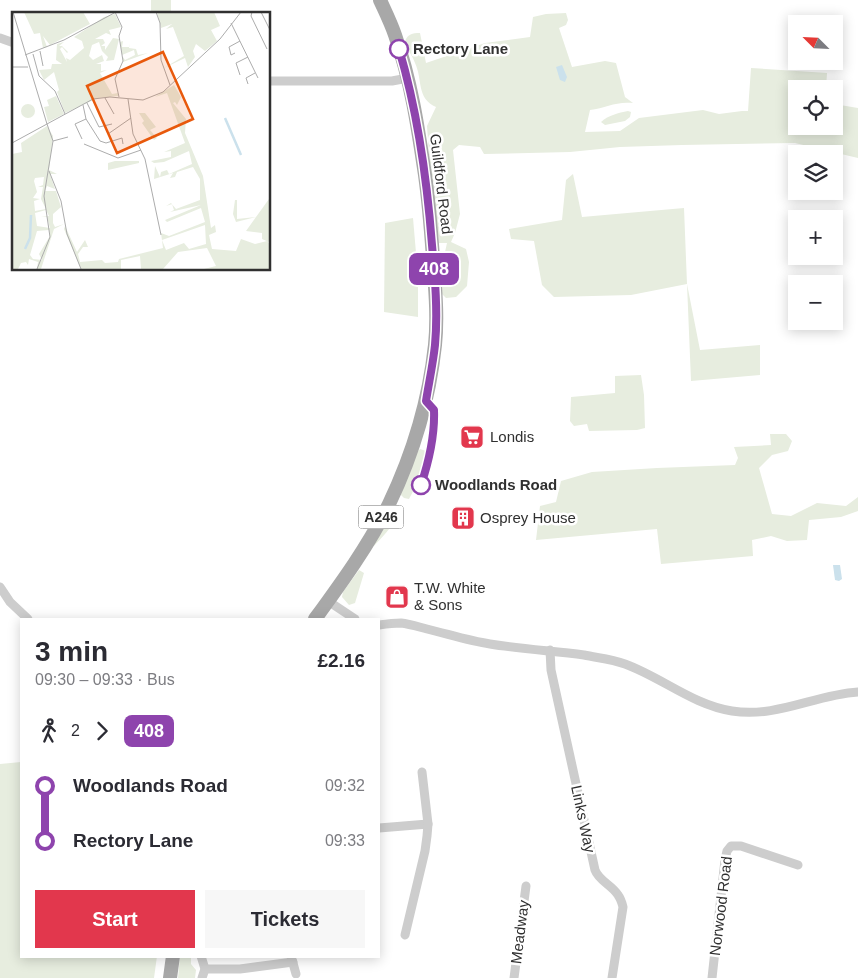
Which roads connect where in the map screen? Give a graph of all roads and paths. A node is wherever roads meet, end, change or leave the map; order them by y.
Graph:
1 (380, 0) edge
2 (0, 38) edge
3 (12, 42) edge
4 (408, 78) junction
5 (270, 81) edge
6 (0, 587) edge
7 (328, 601) junction
8 (27, 618) edge
9 (317, 618) edge
10 (354, 618) edge
11 (380, 625) edge
12 (550, 650) junction
13 (858, 692) edge
14 (422, 772) dead end
15 (428, 824) junction
16 (380, 828) edge
17 (798, 865) dead end
18 (526, 886) dead end
19 (405, 935) dead end
20 (173, 958) edge
21 (201, 958) edge
22 (292, 959) edge
23 (204, 973) edge
24 (296, 974) dead end
25 (170, 978) edge
26 (514, 978) edge
27 (612, 978) edge
28 (712, 978) edge

1 - 4 main road, Guildford Road / A246
2 - 3 street
4 - 5 street
4 - 7 main road, Guildford Road / A246
6 - 8 street
7 - 9 main road, Guildford Road / A246
7 - 10 street
11 - 12 street
12 - 13 street
12 - 27 street, Links Way
14 - 15 street
15 - 16 street
15 - 19 street
17 - 28 street, Norwood Road
18 - 26 street, Meadway
20 - 25 main road
21 - 23 street
22 - 23 street
22 - 24 street

